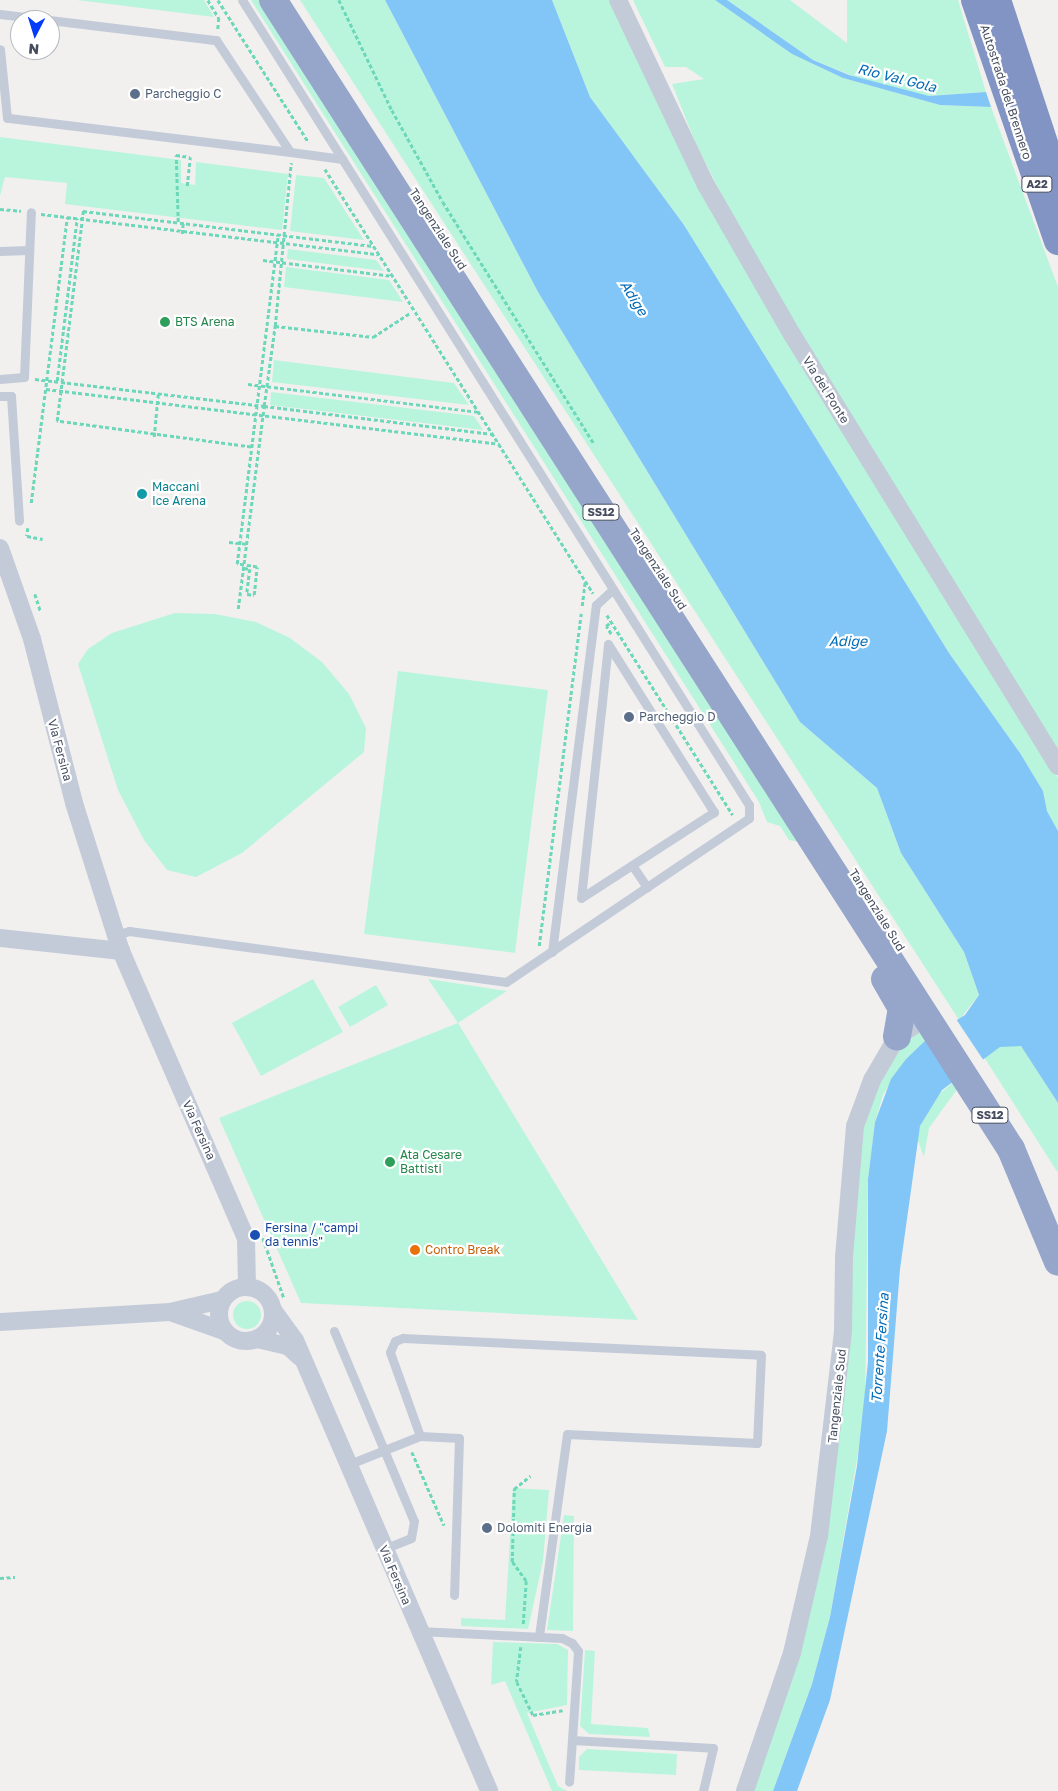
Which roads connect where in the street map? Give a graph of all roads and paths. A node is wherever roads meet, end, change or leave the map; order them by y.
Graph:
1 (208, 0) edge
2 (218, 0) edge
3 (242, 0) edge
4 (273, 0) edge
5 (292, 0) edge
6 (339, 0) edge
7 (618, 0) edge
8 (976, 0) edge
9 (997, 0) edge
10 (0, 14) edge
11 (219, 18) dead end
12 (0, 49) edge
13 (1012, 84) junction
14 (1027, 128) junction
15 (306, 140) dead end
16 (290, 152) junction
17 (190, 157) dead end
18 (343, 159) junction
19 (189, 161) dead end
20 (292, 174) dead end
21 (330, 177) dead end
22 (1058, 185) edge
23 (187, 186) dead end
24 (0, 209) edge
25 (30, 212) junction
26 (67, 217) junction
27 (77, 218) junction
28 (178, 222) junction
29 (184, 223) junction
30 (182, 234) dead end
31 (280, 234) junction
32 (1058, 240) edge
33 (284, 243) junction
34 (373, 246) junction
35 (29, 250) junction
36 (0, 251) edge
37 (379, 254) junction
38 (263, 260) dead end
39 (276, 262) junction
40 (393, 276) junction
41 (410, 313) dead end
42 (275, 326) junction
43 (24, 377) junction
44 (0, 379) edge
45 (57, 381) junction
46 (248, 384) dead end
47 (260, 386) junction
48 (160, 388) dead end
49 (46, 389) junction
50 (61, 391) junction
51 (158, 394) junction
52 (0, 396) edge
53 (158, 403) junction
54 (264, 406) junction
55 (478, 412) junction
56 (257, 415) junction
57 (492, 434) junction
58 (154, 437) dead end
59 (499, 444) junction
60 (594, 444) dead end
61 (251, 447) junction
62 (30, 513) dead end
63 (24, 522) joint
64 (43, 539) dead end
65 (229, 542) dead end
66 (247, 544) junction
67 (0, 548) edge
68 (244, 568) junction
69 (586, 581) junction
70 (612, 589) junction
71 (34, 590) dead end
72 (592, 592) dead end
73 (238, 609) dead end
74 (604, 611) dead end
75 (42, 616) dead end
76 (611, 622) junction
77 (612, 636) dead end
78 (1058, 766) edge
79 (740, 825) junction
80 (815, 842) junction
81 (632, 865) junction
82 (647, 887) junction
83 (0, 938) edge
84 (539, 940) dead end
85 (118, 943) junction
86 (552, 952) junction
87 (934, 1018) junction
88 (897, 1037) junction
89 (1016, 1145) junction
90 (1058, 1227) edge
91 (262, 1236) dead end
92 (1058, 1262) edge
93 (247, 1286) junction
94 (222, 1300) junction
95 (279, 1306) junction
96 (170, 1312) junction
97 (0, 1322) edge
98 (224, 1331) junction
99 (334, 1331) dead end
100 (257, 1340) junction
101 (302, 1360) junction
102 (420, 1436) junction
103 (384, 1450) junction
104 (348, 1464) junction
105 (530, 1476) dead end
106 (456, 1526) junction
107 (384, 1549) junction
108 (15, 1577) dead end
109 (0, 1578) edge
110 (454, 1594) dead end
111 (419, 1631) junction
112 (522, 1636) junction
113 (539, 1636) junction
114 (574, 1708) junction
115 (572, 1740) junction
116 (569, 1782) dead end
117 (489, 1791) edge
118 (703, 1791) edge
119 (744, 1791) edge

1 - 11 path
2 - 15 path
3 - 18 lane
4 - 80 highway, Tangenziale Sud / SS12
5 - 87 highway, Tangenziale Sud / SS12
6 - 60 path
7 - 78 street, Via del Ponte
8 - 13 highway, Autostrada del Brennero / A22
9 - 13 highway, Autostrada del Brennero / A22
10 - 16 lane
12 - 16 lane
13 - 14 highway, Autostrada del Brennero / A22
14 - 22 highway, Autostrada del Brennero / A22
14 - 32 highway, Autostrada del Brennero / A22
16 - 18 lane
17 - 28 path
18 - 70 lane
19 - 23 path
20 - 33 path
21 - 34 path
24 - 25 path
25 - 26 path
25 - 35 lane
26 - 27 path
26 - 49 path
27 - 33 path
27 - 45 path
28 - 29 path
28 - 50 path
29 - 30 path
29 - 31 path
31 - 34 path
31 - 39 path
33 - 37 path
33 - 42 path
34 - 37 path
35 - 36 lane
35 - 43 lane
37 - 40 path
38 - 39 path
39 - 40 path
39 - 47 path
40 - 55 path
41 - 42 path
42 - 54 path
43 - 44 lane
43 - 45 path
45 - 51 path
46 - 47 path
47 - 55 path
47 - 56 path
48 - 53 path
49 - 50 path
49 - 62 path
50 - 53 path
50 - 61 path
51 - 54 path
51 - 58 path
52 - 63 lane
53 - 56 path
54 - 57 path
54 - 66 path
55 - 57 path
56 - 59 path
56 - 61 path
57 - 59 path
59 - 69 path
61 - 68 path
63 - 64 path
65 - 66 path
66 - 68 path
67 - 85 street, Via Fersina
68 - 73 path
69 - 72 path
69 - 84 path
70 - 79 lane
70 - 86 lane
71 - 75 path
74 - 76 path
76 - 77 path
76 - 79 path
79 - 82 lane
80 - 87 highway, Tangenziale Sud / SS12
80 - 88 highway
81 - 81 lane
81 - 82 lane
82 - 86 lane
83 - 85 street
85 - 86 lane
85 - 93 street, Via Fersina
87 - 88 street, Tangenziale Sud
87 - 89 highway, Tangenziale Sud / SS12
88 - 119 street, Tangenziale Sud
89 - 90 highway, SS12
89 - 92 highway, SS12
91 - 95 path
93 - 94 street, Via Fersina
93 - 95 street, Via Fersina
94 - 96 street, Via Fersina
94 - 98 street
95 - 100 street
95 - 101 street, Via Fersina
96 - 97 street, Via Fersina
96 - 98 street, Via Fersina
98 - 100 street, Via Fersina
99 - 103 lane
100 - 101 street, Via Fersina
101 - 104 street, Via Fersina
102 - 103 lane
102 - 106 path
102 - 106 lane
102 - 113 lane
103 - 104 lane
103 - 107 lane
104 - 107 street, Via Fersina
105 - 112 path
106 - 110 lane
107 - 111 street, Via Fersina
108 - 109 path
111 - 112 lane
111 - 117 street, Via Fersina
112 - 113 lane
112 - 114 path
113 - 114 lane
114 - 115 lane
115 - 116 lane
115 - 118 lane

